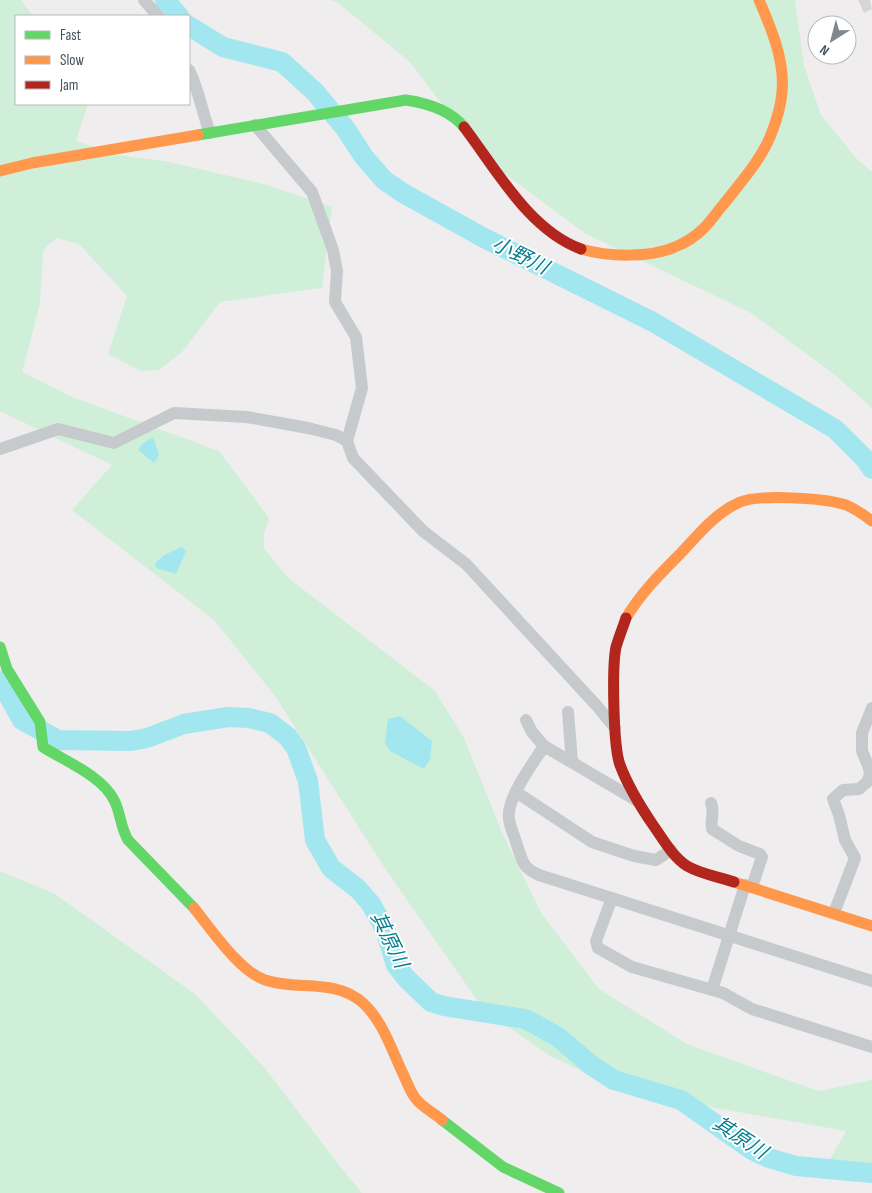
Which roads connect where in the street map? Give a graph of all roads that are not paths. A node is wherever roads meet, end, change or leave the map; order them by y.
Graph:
1 (144, 0) edge
2 (759, 0) edge
3 (157, 15) edge
4 (190, 72) edge
5 (256, 125) junction
6 (210, 133) junction
7 (0, 171) edge
8 (347, 441) junction
9 (0, 448) edge
10 (872, 521) edge
11 (0, 647) edge
12 (872, 708) edge
13 (568, 712) dead end
14 (526, 720) dead end
15 (615, 728) junction
16 (544, 746) junction
17 (572, 762) junction
18 (516, 792) junction
19 (636, 800) junction
20 (711, 803) dead end
21 (671, 850) junction
22 (748, 886) junction
23 (612, 898) junction
24 (834, 913) junction
25 (872, 926) edge
26 (730, 936) junction
27 (872, 981) edge
28 (712, 990) junction
29 (872, 1047) edge
30 (559, 1193) edge

1 - 3 street
2 - 5 street
4 - 6 street
5 - 6 street
5 - 8 street
6 - 7 street
8 - 9 street
8 - 15 street
10 - 15 street
11 - 30 street
12 - 24 street
13 - 17 street
14 - 16 street
15 - 19 street
16 - 17 street
16 - 18 street
17 - 19 street
18 - 21 street
18 - 23 street
19 - 21 street
20 - 22 street
21 - 22 street
22 - 24 street
22 - 26 street
23 - 26 street
23 - 28 street
24 - 25 street
26 - 27 street
26 - 28 street
28 - 29 street

